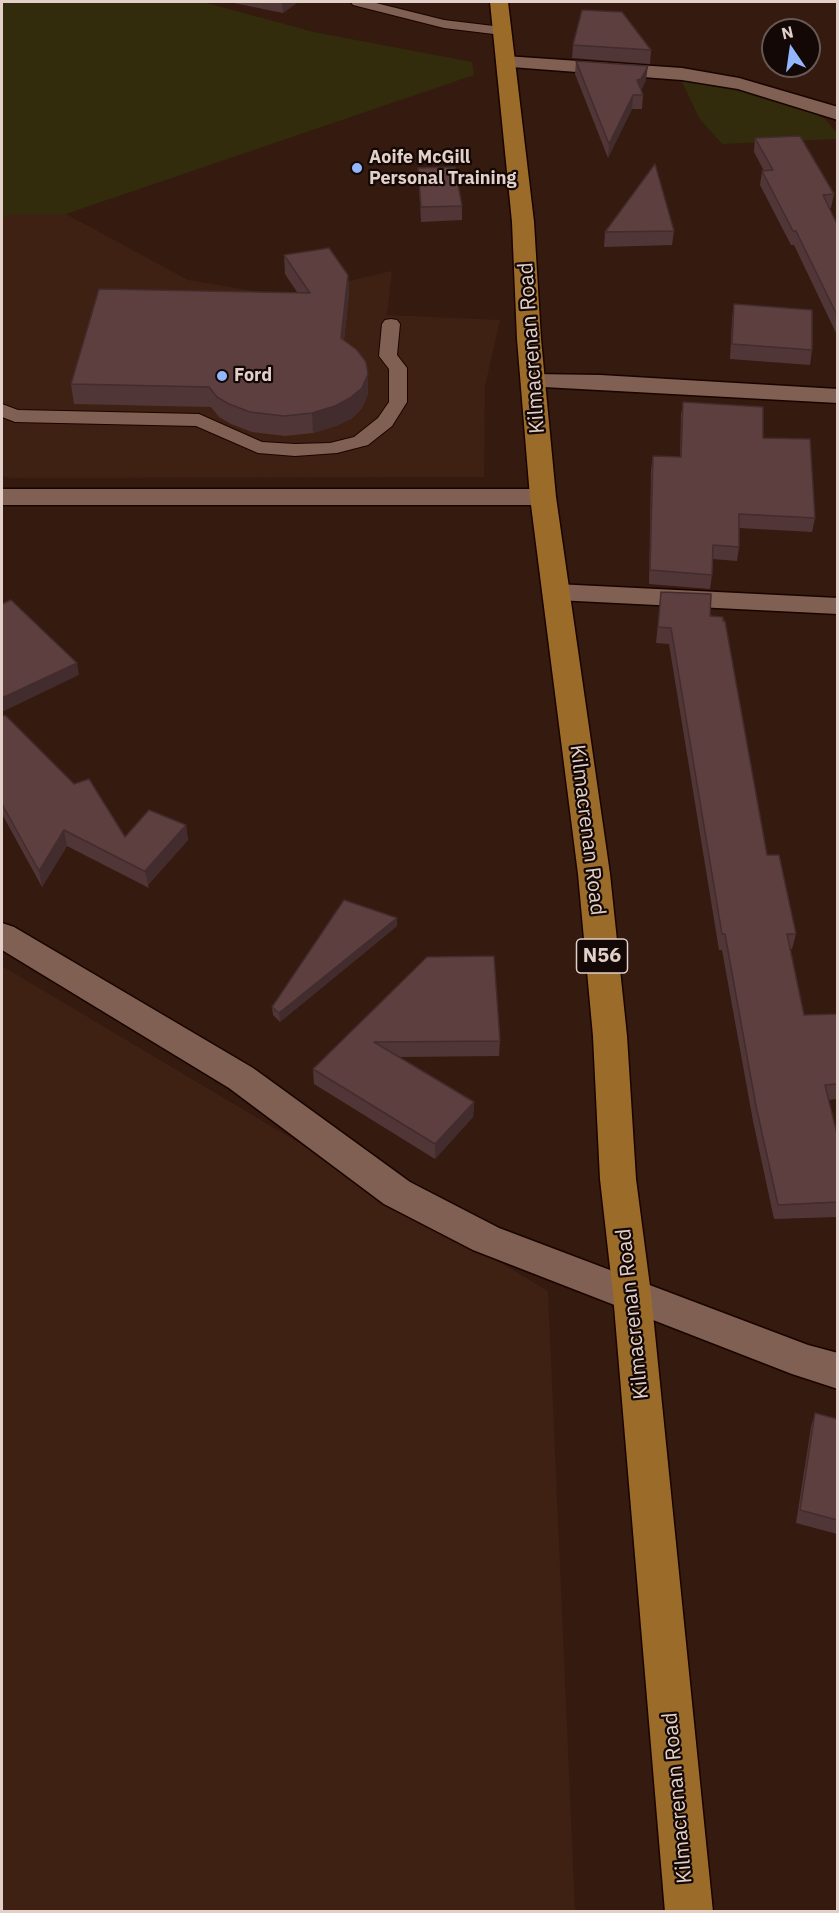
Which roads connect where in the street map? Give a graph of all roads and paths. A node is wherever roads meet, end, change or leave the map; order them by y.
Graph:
1 (358, 2) edge
2 (502, 31) edge
3 (837, 114) edge
4 (391, 324) dead end
5 (533, 381) junction
6 (837, 396) edge
7 (2, 410) edge
8 (2, 497) edge
9 (543, 497) junction
10 (556, 591) junction
11 (837, 606) edge
12 (2, 935) edge
13 (632, 1294) junction
14 (837, 1371) edge
15 (689, 1911) edge

1 - 2 lane
2 - 3 street
2 - 5 main road, Kilmacrenan Road / N56
4 - 7 lane
5 - 6 street
5 - 9 main road, Kilmacrenan Road / N56
8 - 9 street
9 - 10 main road, Kilmacrenan Road / N56
10 - 11 street
10 - 13 main road, Kilmacrenan Road / N56
12 - 13 street
13 - 14 street
13 - 15 main road, Kilmacrenan Road / N56

